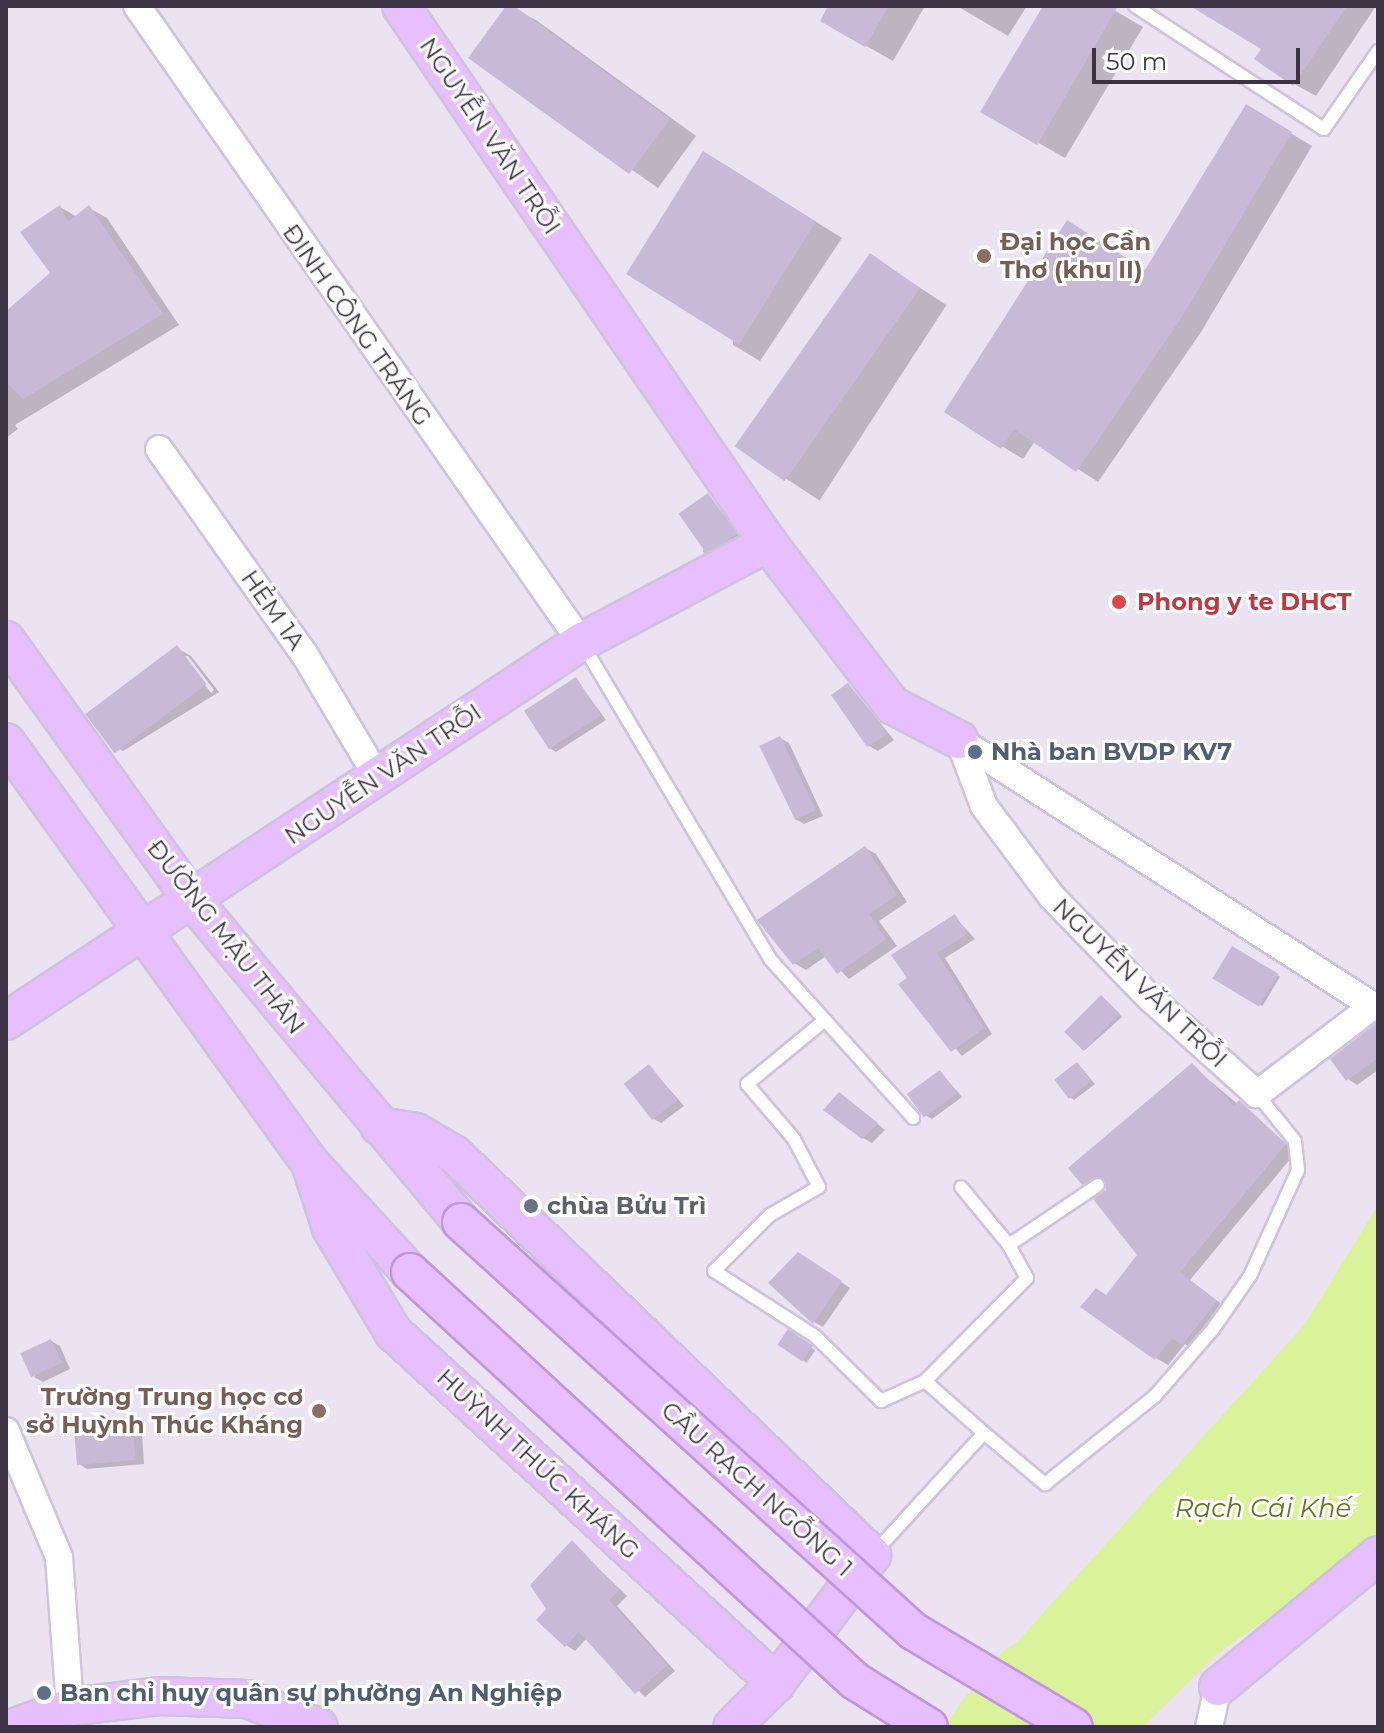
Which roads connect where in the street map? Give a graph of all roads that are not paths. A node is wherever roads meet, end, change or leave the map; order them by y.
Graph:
1 (137, 6) edge
2 (401, 6) edge
3 (1135, 6) edge
4 (1378, 51) edge
5 (159, 449) dead end
6 (768, 543) junction
7 (6, 640) edge
8 (581, 642) junction
9 (959, 740) junction
10 (6, 742) edge
11 (378, 778) junction
12 (193, 901) junction
13 (143, 934) junction
14 (1375, 1003) edge
15 (825, 1020) junction
16 (6, 1021) edge
17 (1257, 1094) junction
18 (913, 1118) dead end
19 (379, 1126) junction
20 (310, 1163) junction
21 (1098, 1185) dead end
22 (961, 1187) dead end
23 (461, 1222) joint
24 (1009, 1245) junction
25 (925, 1381) junction
26 (6, 1431) edge
27 (984, 1433) junction
28 (872, 1555) junction
29 (1378, 1555) edge
30 (776, 1683) junction
31 (1218, 1687) joint
32 (70, 1707) junction
33 (15, 1727) edge
34 (319, 1727) edge
35 (732, 1727) edge
36 (929, 1727) edge
37 (1074, 1727) edge
38 (1209, 1727) edge

1 - 8 street, ĐINH CÔNG TRÁNG
2 - 6 street, NGUYỄN VĂN TRỖI
3 - 4 lane
5 - 11 street, HẺM 1A
6 - 8 street, NGUYỄN VĂN TRỖI
6 - 9 street, NGUYỄN VĂN TRỖI
7 - 12 street, ĐƯỜNG MẬU THÂN
8 - 11 street, NGUYỄN VĂN TRỖI
8 - 15 lane
9 - 14 street, NGUYỄN VĂN TRỖI
9 - 17 street, NGUYỄN VĂN TRỖI
10 - 13 street
11 - 12 street, NGUYỄN VĂN TRỖI
12 - 13 street, NGUYỄN VĂN TRỖI
12 - 19 street, ĐƯỜNG MẬU THÂN
13 - 16 street, NGUYỄN VĂN TRỖI
13 - 20 street
14 - 17 street, NGUYỄN VĂN TRỖI
15 - 18 lane
15 - 25 lane
17 - 27 lane
19 - 23 street, ĐƯỜNG MẬU THÂN
19 - 28 street
20 - 30 street, HUỲNH THÚC KHÁNG
20 - 36 street, bridge
21 - 24 lane
22 - 24 lane
23 - 37 street, CẦU RẠCH NGỖNG 1, bridge
24 - 25 lane
25 - 27 lane
26 - 32 street
27 - 28 lane
28 - 30 street
29 - 31 street
30 - 35 street
31 - 38 street
32 - 33 street
32 - 34 street

